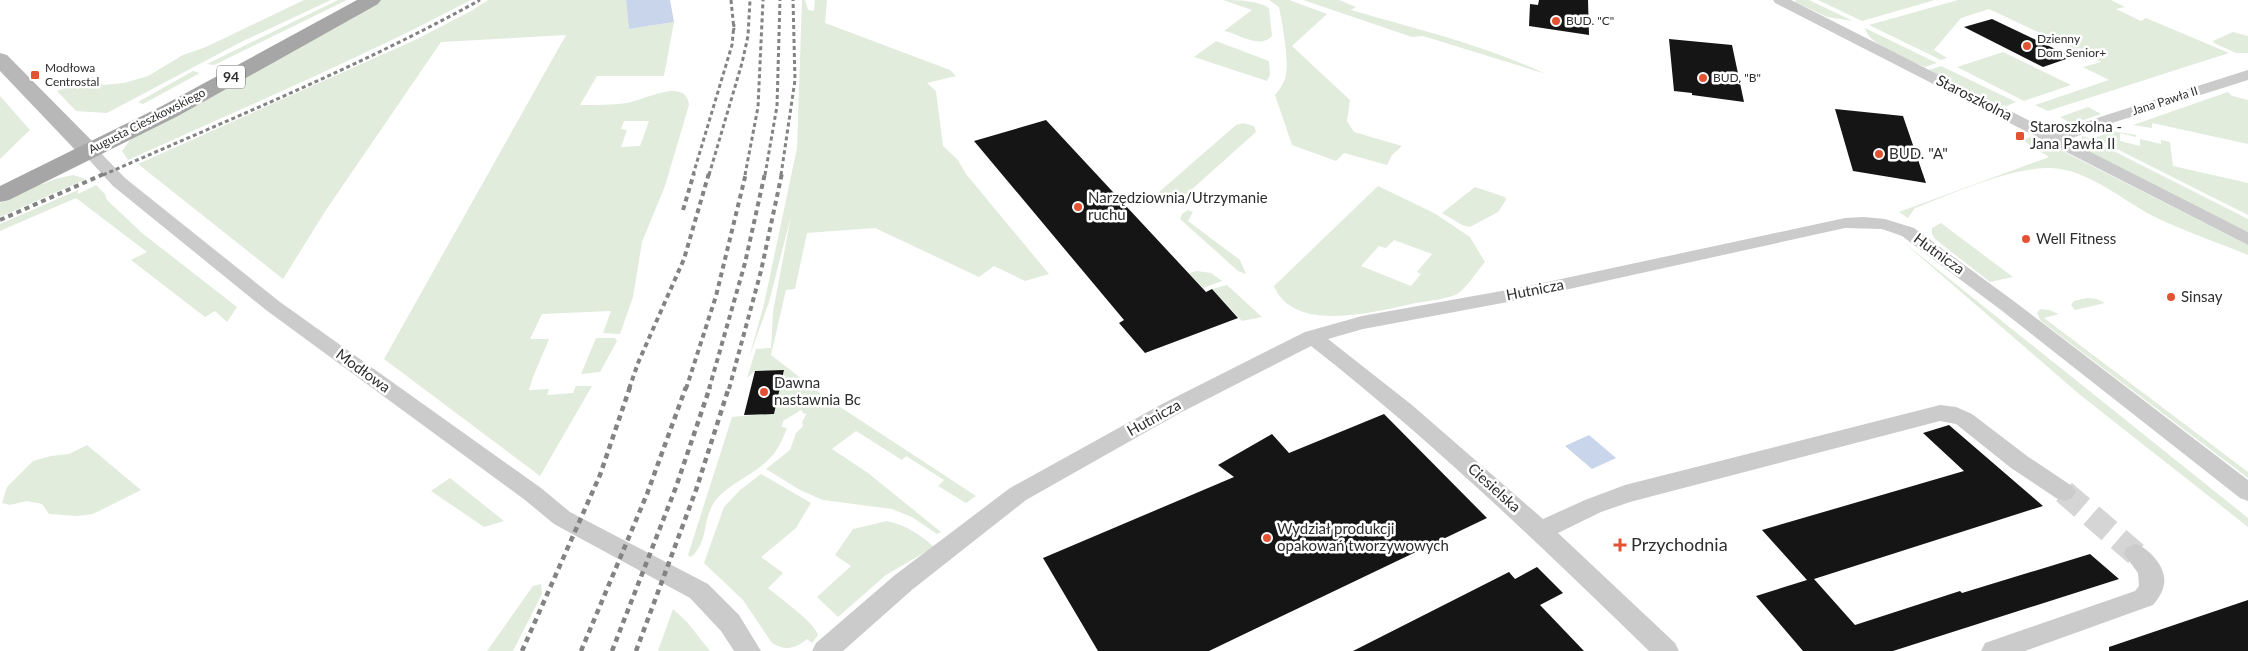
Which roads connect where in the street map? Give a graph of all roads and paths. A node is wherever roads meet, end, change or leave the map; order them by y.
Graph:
1 (354, 0) edge
2 (371, 0) edge
3 (1780, 0) edge
4 (0, 59) edge
5 (2248, 75) edge
6 (2054, 139) junction
7 (83, 146) junction
8 (0, 181) edge
9 (0, 195) edge
10 (2248, 239) edge
11 (1312, 337) junction
12 (2064, 492) tunnel mouth
13 (2248, 492) edge
14 (1541, 531) junction
15 (2136, 554) tunnel mouth
16 (748, 651) edge
17 (825, 651) edge
18 (1666, 651) edge
19 (1994, 651) edge

1 - 7 main road, Augusta Cieszkowskiego / 94
2 - 7 main road, Augusta Cieszkowskiego / 94
3 - 6 street, Staroszkolna
4 - 7 street, Modłowa
5 - 6 street, Jana Pawła II
6 - 10 street, Staroszkolna
7 - 8 main road, Augusta Cieszkowskiego / 94
7 - 9 main road, Augusta Cieszkowskiego / 94
7 - 16 street, Modłowa
11 - 13 street, Hutnicza
11 - 14 street, Ciesielska
11 - 17 street, Hutnicza
12 - 14 street
14 - 18 street, Ciesielska
15 - 19 street

